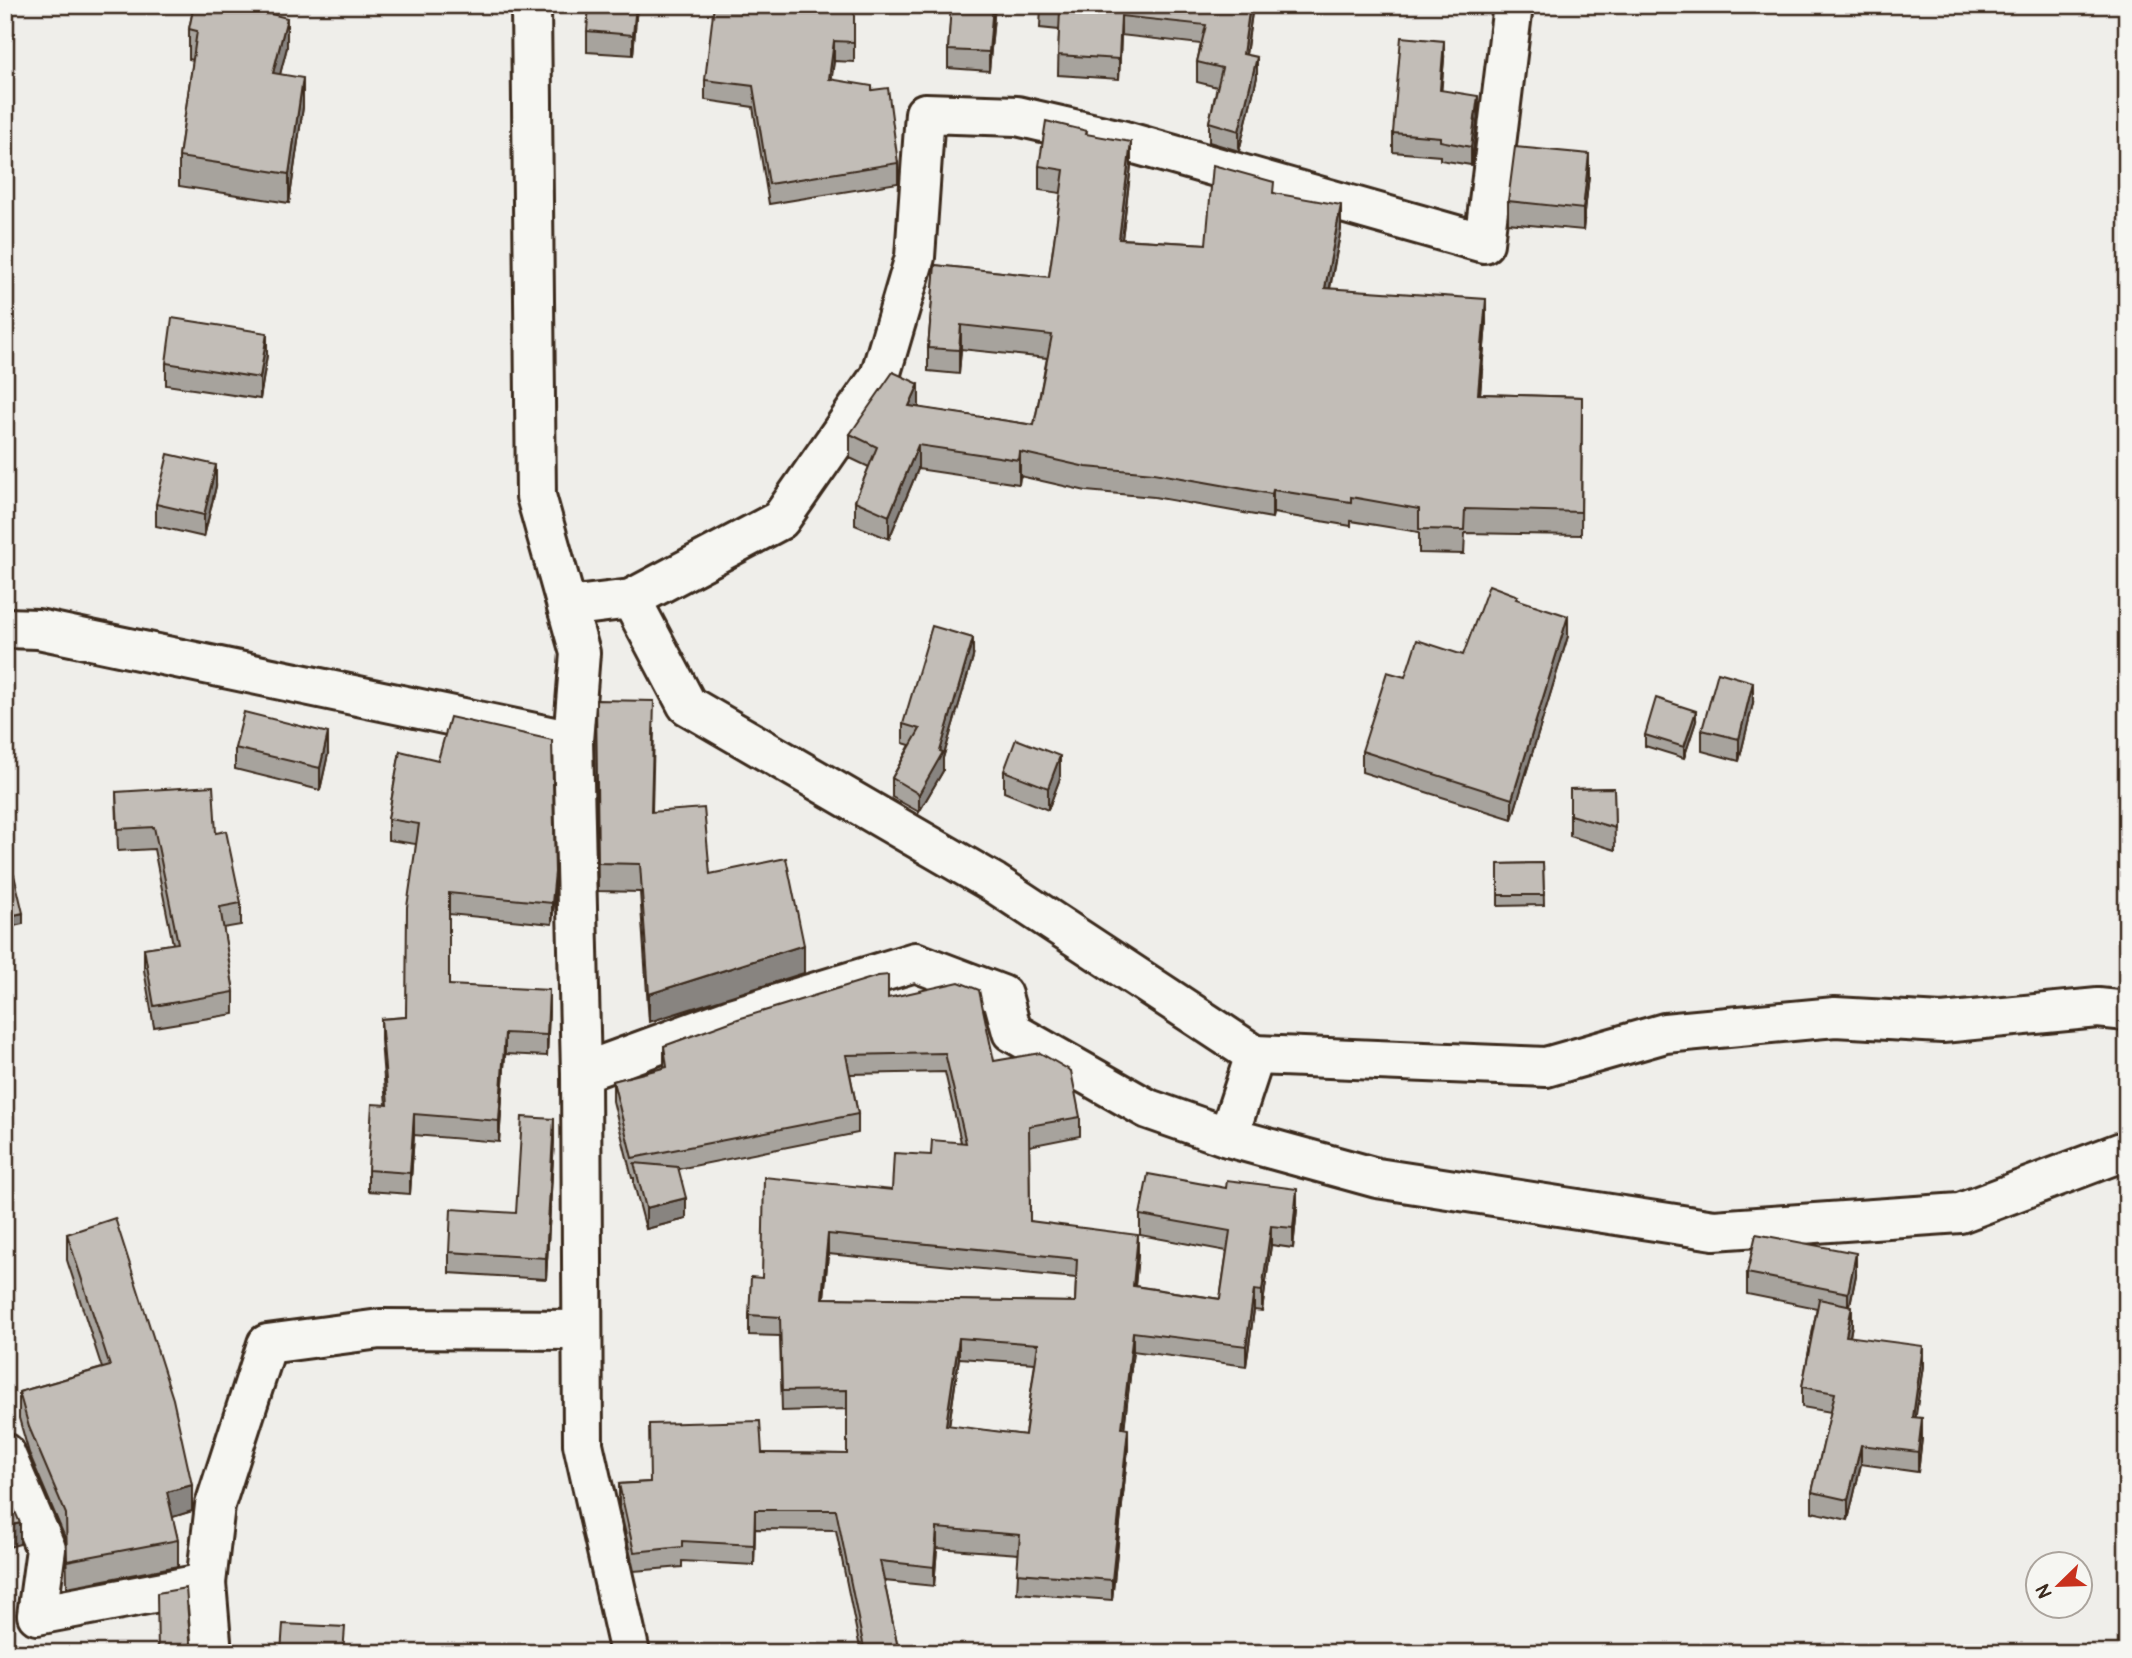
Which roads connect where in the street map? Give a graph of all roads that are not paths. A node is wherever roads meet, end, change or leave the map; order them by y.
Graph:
1 (531, 5) edge
2 (1513, 5) edge
3 (631, 599) junction
4 (567, 607) junction
5 (5, 628) edge
6 (573, 741) junction
7 (2127, 1011) edge
8 (1255, 1055) junction
9 (581, 1073) junction
10 (1228, 1137) junction
11 (2127, 1150) edge
12 (582, 1330) junction
13 (5, 1452) edge
14 (206, 1583) junction
15 (212, 1653) edge
16 (630, 1653) edge

1 - 4 street
2 - 3 street
3 - 4 street
3 - 8 street
4 - 6 street
5 - 6 street
6 - 9 street
7 - 8 street
8 - 10 street
9 - 10 street
9 - 12 street
10 - 11 street
12 - 14 street
12 - 16 street
13 - 14 street
14 - 15 street

